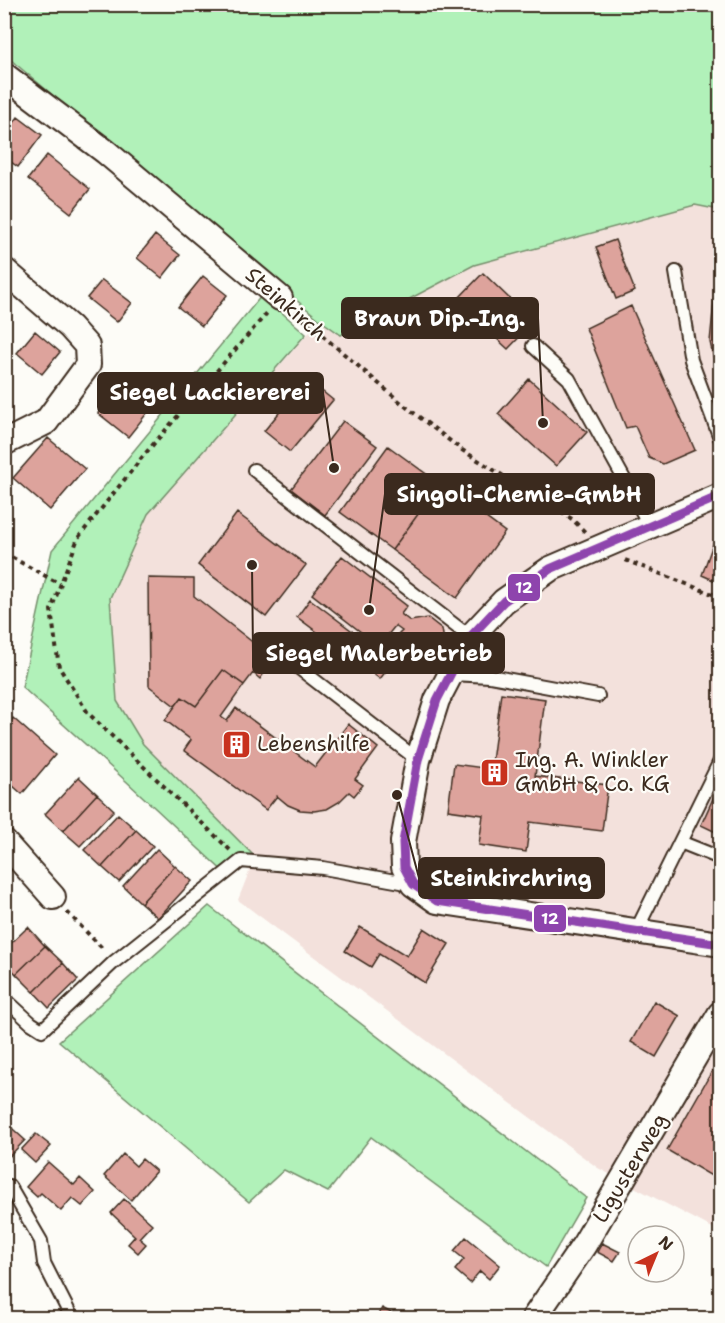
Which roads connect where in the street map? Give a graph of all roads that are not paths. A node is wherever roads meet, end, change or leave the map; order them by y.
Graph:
1 (4, 75) edge
2 (4, 270) edge
3 (676, 272) dead end
4 (280, 298) road end
5 (533, 346) dead end
6 (720, 438) edge
7 (4, 443) edge
8 (254, 470) dead end
9 (720, 496) edge
10 (650, 526) junction
11 (470, 637) junction
12 (291, 662) dead end
13 (451, 674) junction
14 (598, 696) dead end
15 (418, 760) junction
16 (720, 761) edge
17 (4, 842) edge
18 (680, 842) junction
19 (720, 858) edge
20 (413, 884) junction
21 (53, 897) road end
22 (636, 931) junction
23 (720, 944) edge
24 (4, 998) edge
25 (720, 1014) edge
26 (9, 1186) dead end
27 (72, 1318) edge
28 (534, 1318) edge

1 - 4 street, Steinkirch
2 - 7 street
3 - 6 lane
5 - 10 lane
8 - 11 lane
9 - 10 street
10 - 11 street
11 - 13 street
12 - 15 lane
13 - 14 lane
13 - 15 street
15 - 20 street
16 - 18 lane
17 - 21 street
18 - 19 lane
18 - 22 lane
20 - 22 street
20 - 24 lane
22 - 23 street
25 - 28 street, Ligusterweg
26 - 27 lane

